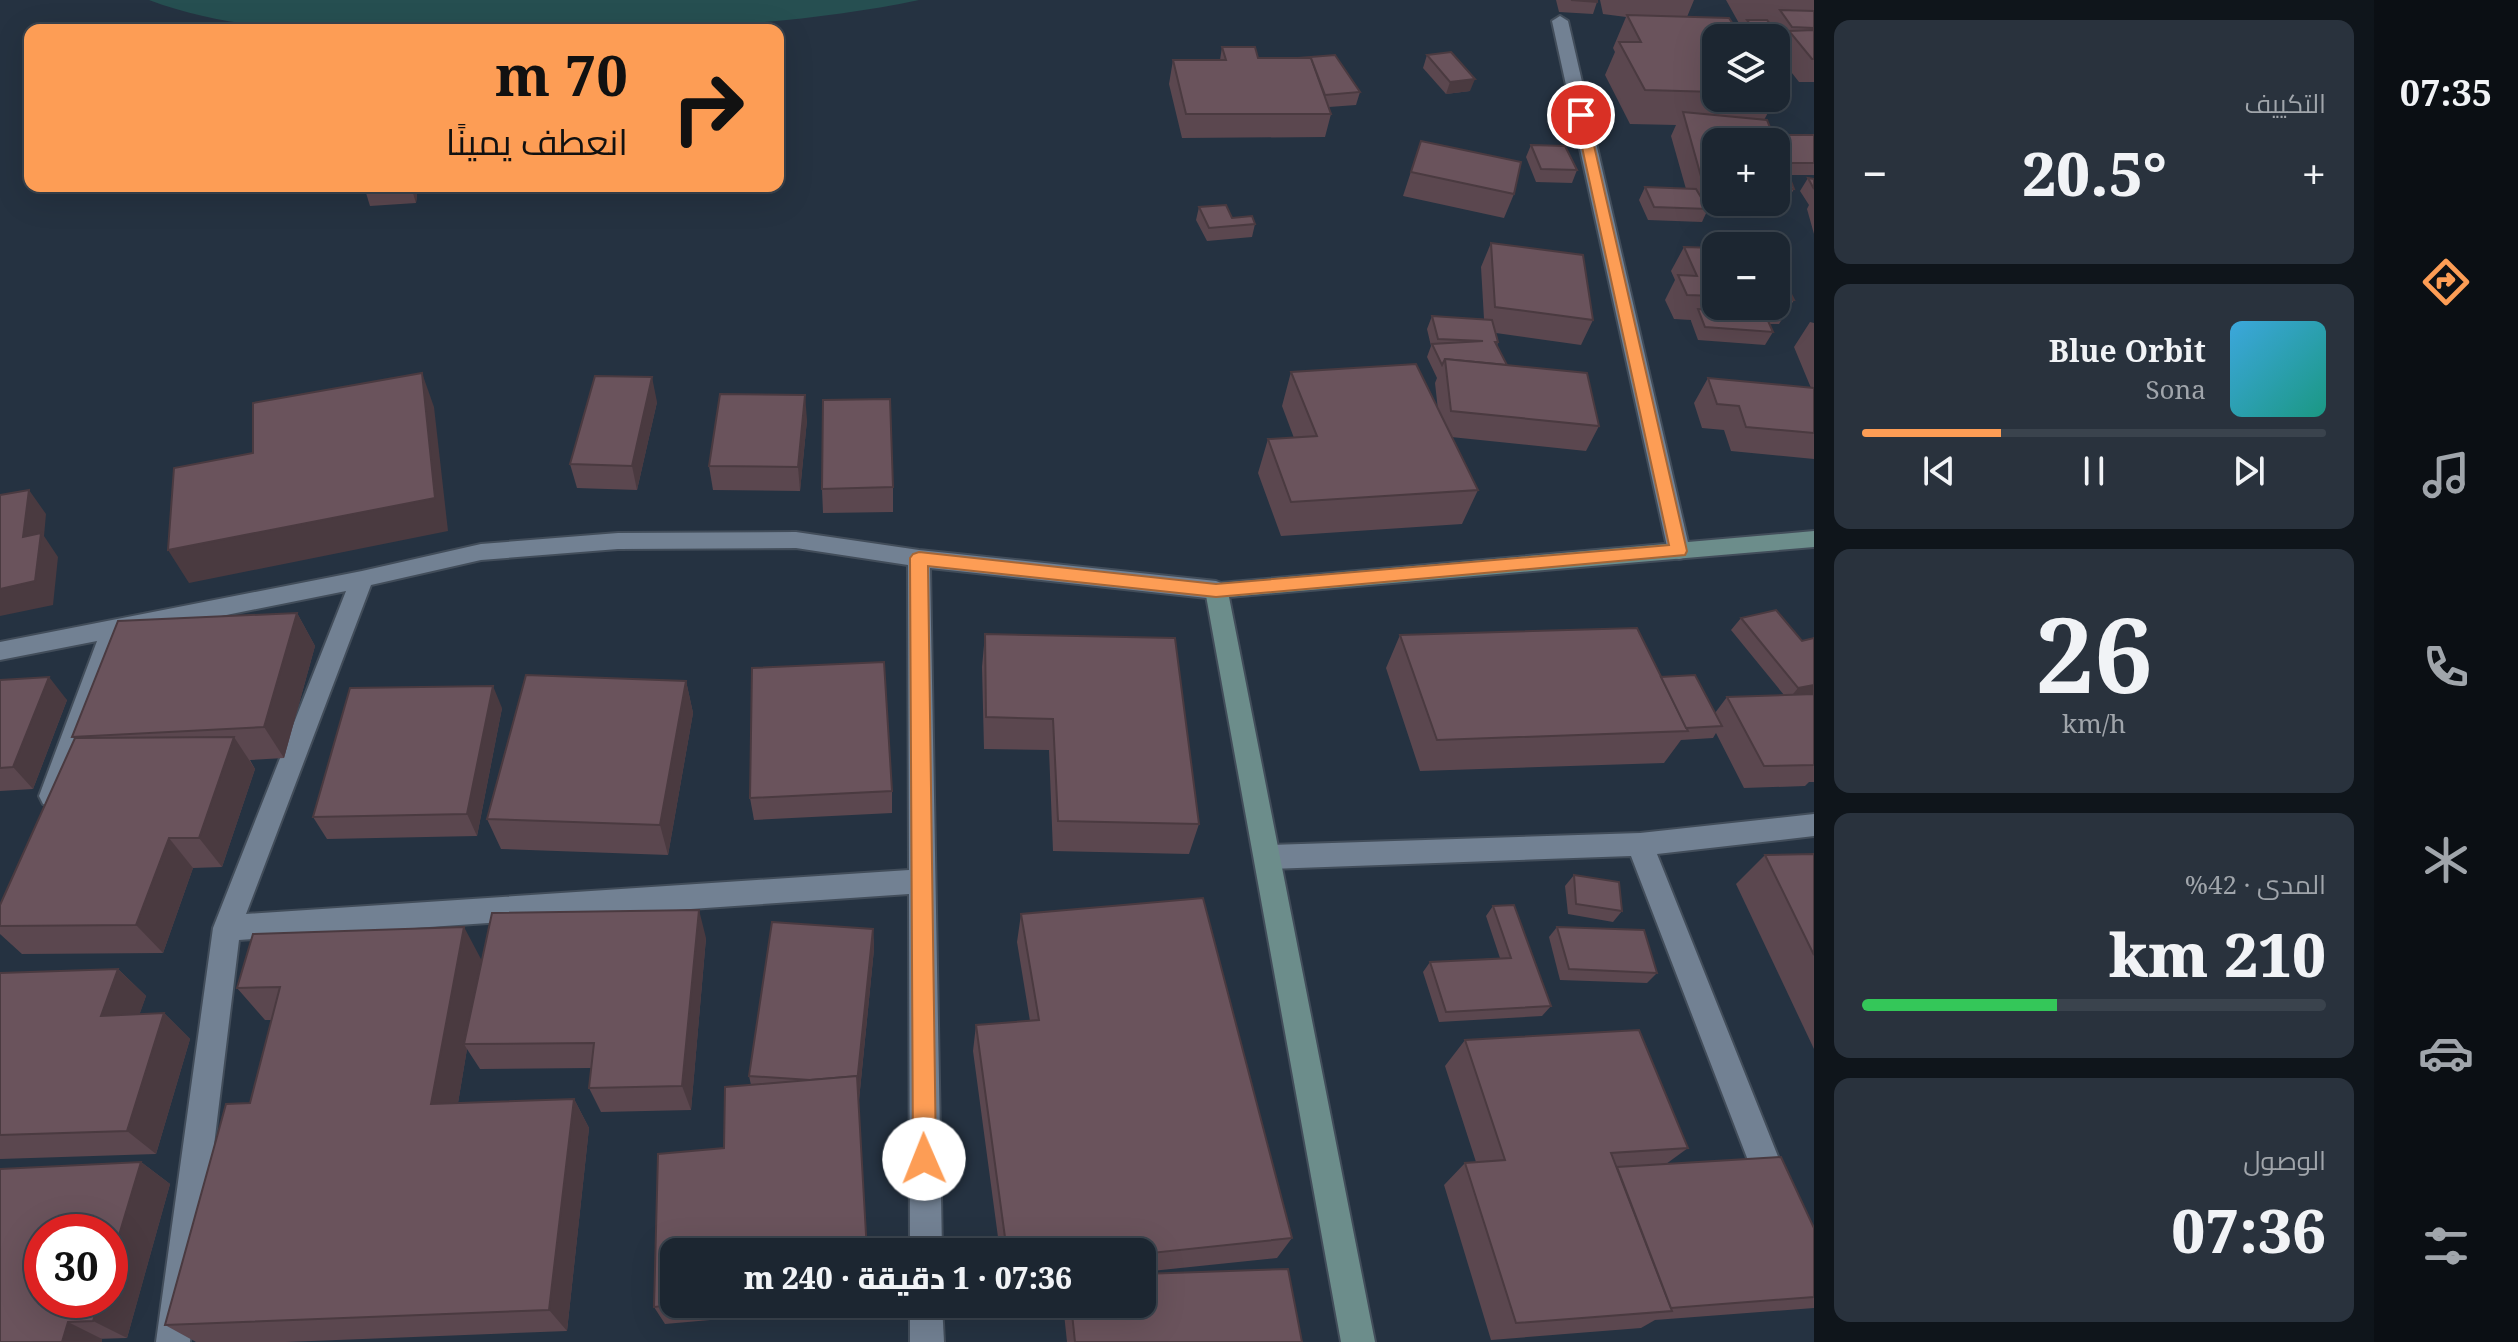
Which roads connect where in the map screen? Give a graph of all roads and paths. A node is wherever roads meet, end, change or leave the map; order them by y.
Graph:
1 (1560, 21) dead end
2 (1814, 539) edge
3 (1679, 551) junction
4 (919, 558) junction
5 (362, 579) junction
6 (1216, 590) junction
7 (113, 629) junction
8 (0, 651) edge
9 (43, 820) edge
10 (1814, 825) edge
11 (1640, 844) junction
12 (1267, 857) junction
13 (921, 881) junction
14 (227, 928) junction
15 (1785, 1214) edge
16 (926, 1238) edge
17 (926, 1318) edge
18 (173, 1342) edge
19 (927, 1342) edge
20 (1358, 1342) edge

1 - 3 street
2 - 3 main road
3 - 6 main road
4 - 5 street
4 - 6 street
4 - 13 street
5 - 7 street
5 - 14 street
6 - 12 main road
7 - 8 street
7 - 9 street
10 - 11 street
11 - 12 street
11 - 15 street
12 - 20 main road
13 - 14 street
13 - 16 street
14 - 18 street
17 - 19 street

